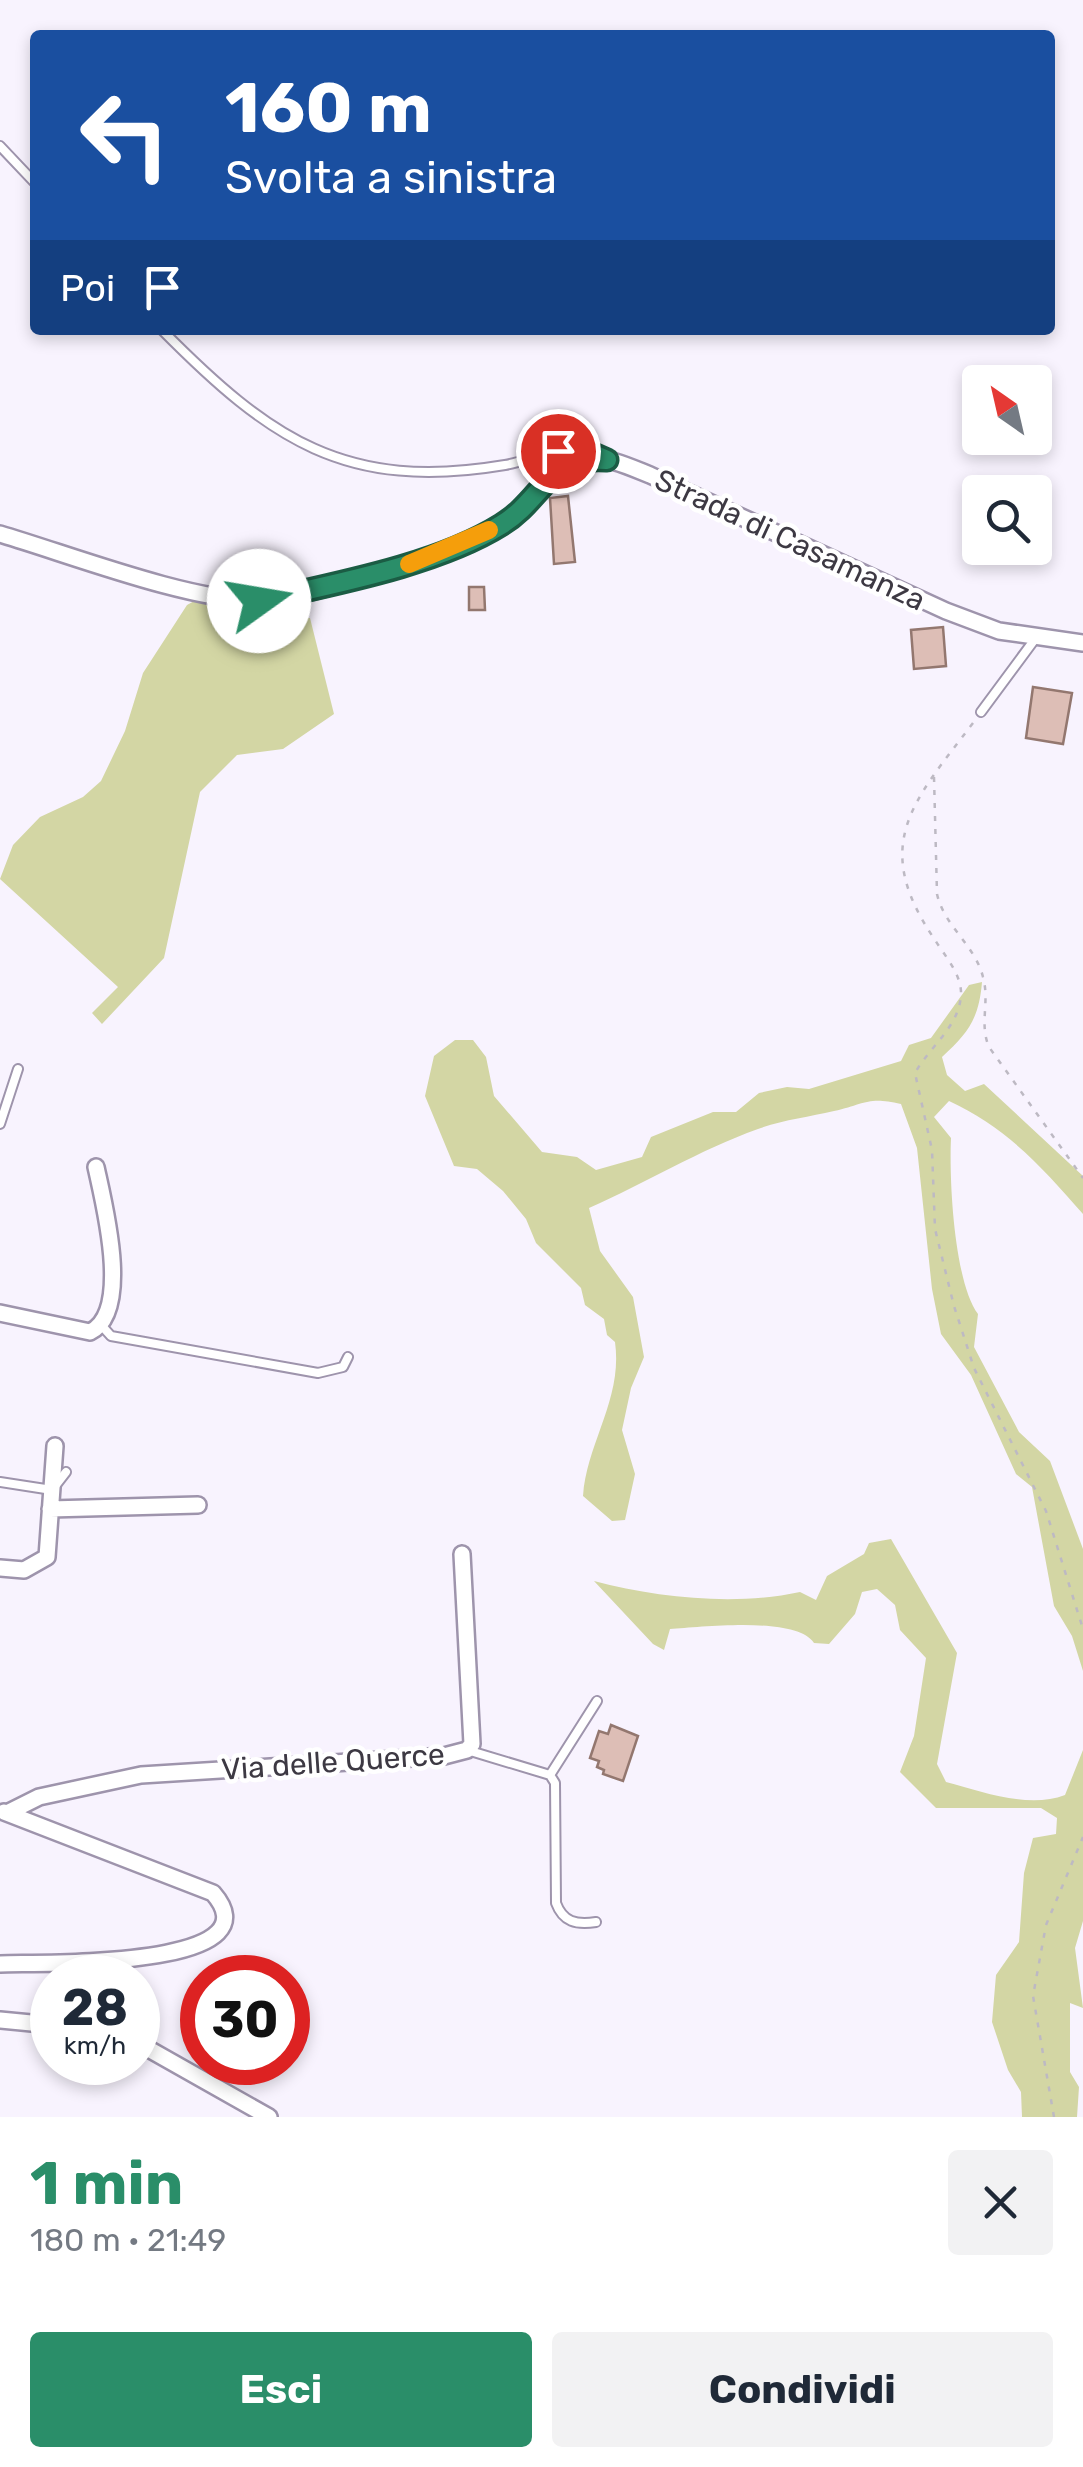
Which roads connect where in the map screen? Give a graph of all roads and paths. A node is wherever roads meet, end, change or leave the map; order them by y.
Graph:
1 (0, 146) edge
2 (30, 178) edge
3 (168, 335) edge
4 (607, 460) junction
5 (0, 534) edge
6 (1034, 639) junction
7 (1083, 643) edge
8 (981, 712) joint
9 (934, 776) junction
10 (18, 1068) dead end
11 (0, 1124) edge
12 (96, 1167) dead end
13 (1083, 1178) edge
14 (0, 1313) edge
15 (102, 1326) junction
16 (348, 1357) dead end
17 (55, 1446) dead end
18 (66, 1472) dead end
19 (0, 1482) edge
20 (52, 1490) junction
21 (198, 1505) dead end
22 (50, 1510) junction
23 (462, 1554) dead end
24 (0, 1568) edge
25 (1083, 1629) edge
26 (597, 1701) dead end
27 (466, 1750) junction
28 (550, 1775) junction
29 (4, 1811) edge
30 (1083, 1837) edge
31 (596, 1922) dead end
32 (0, 1964) edge
33 (0, 2020) edge
34 (30, 2023) edge
35 (160, 2055) edge
36 (270, 2117) edge
37 (1054, 2117) edge

1 - 2 lane
3 - 4 lane
4 - 5 street, Strada di Casamanza
4 - 6 street, Strada di Casamanza
6 - 7 street, Strada di Casamanza
6 - 8 lane
8 - 9 path
9 - 13 path
9 - 25 path
10 - 11 lane
12 - 15 street
14 - 15 street
15 - 16 lane
17 - 20 street
18 - 20 lane
19 - 20 lane
20 - 22 street
21 - 22 street
22 - 24 street
23 - 27 street, Via delle Querce
26 - 28 lane
27 - 28 lane
27 - 29 street, Via delle Querce
28 - 31 lane
29 - 32 street
30 - 37 path
33 - 34 street
35 - 36 street

